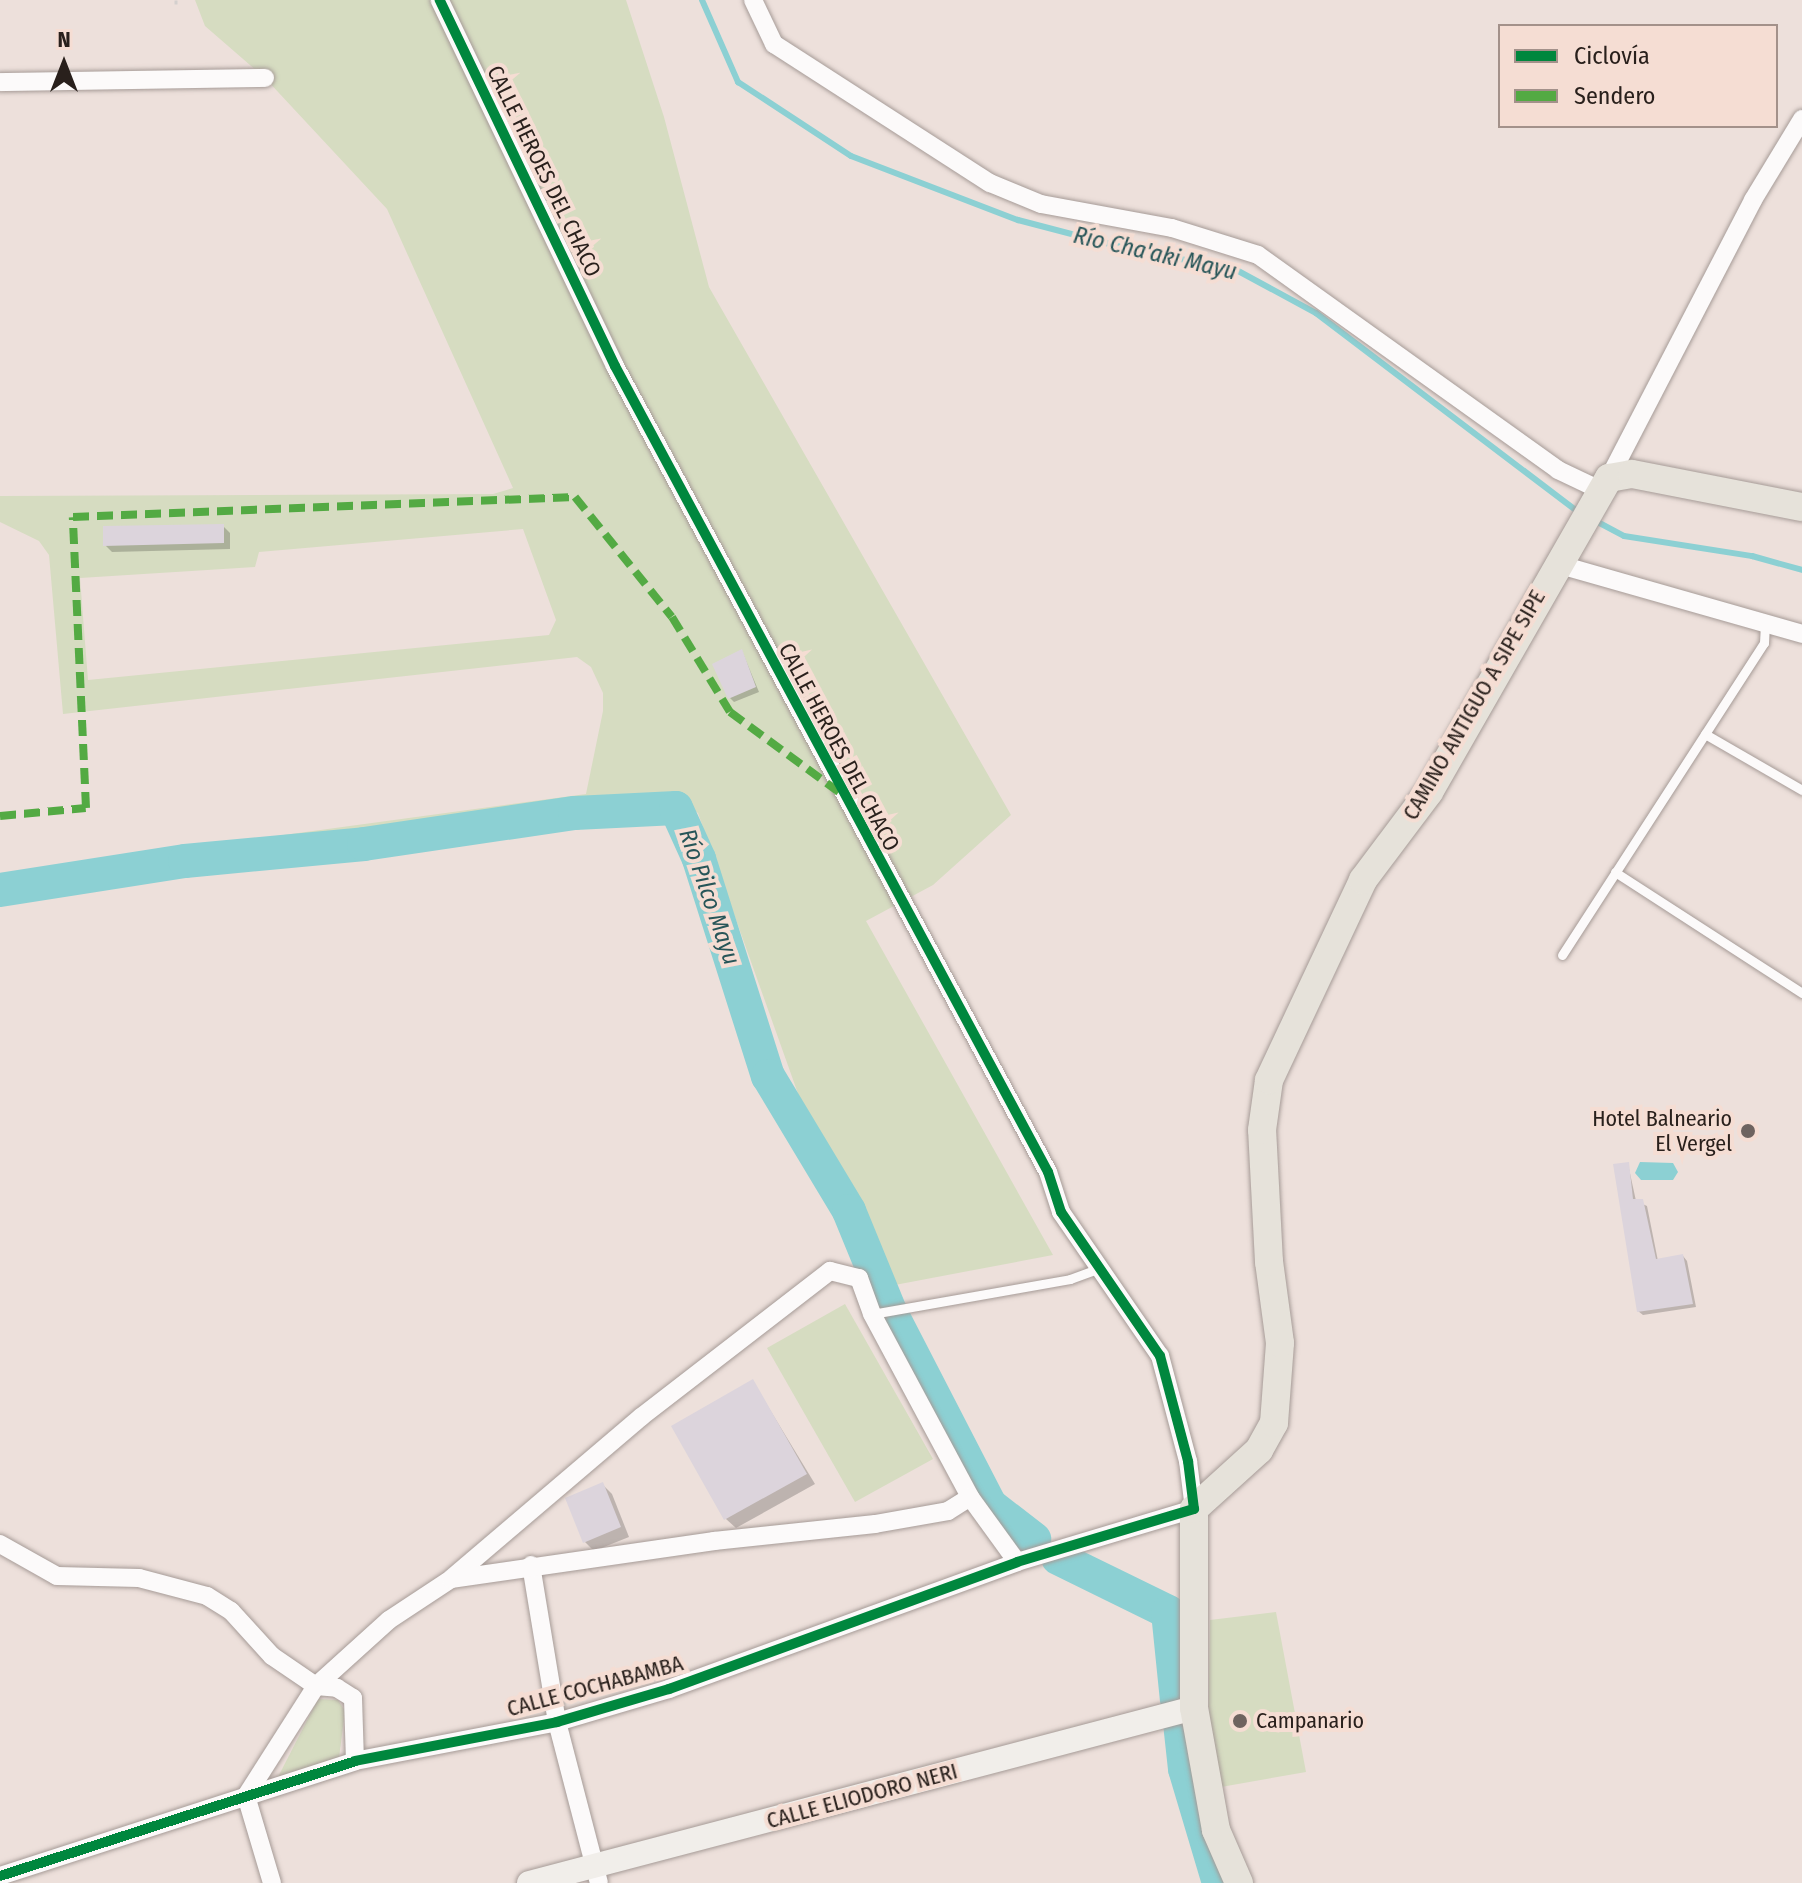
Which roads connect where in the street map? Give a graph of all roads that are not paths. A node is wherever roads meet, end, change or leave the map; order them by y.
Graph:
1 (440, 0) edge
2 (753, 0) edge
3 (265, 78) dead end
4 (0, 82) edge
5 (1802, 119) edge
6 (1603, 489) junction
7 (1802, 507) edge
8 (1557, 564) junction
9 (1765, 625) junction
10 (1802, 634) edge
11 (1705, 734) junction
12 (1802, 790) edge
13 (1615, 872) junction
14 (1562, 955) dead end
15 (1802, 993) edge
16 (1100, 1268) junction
17 (872, 1314) junction
18 (970, 1497) junction
19 (1194, 1509) junction
20 (0, 1544) edge
21 (1017, 1562) junction
22 (531, 1565) junction
23 (451, 1579) junction
24 (316, 1686) junction
25 (1194, 1708) junction
26 (557, 1722) junction
27 (355, 1761) junction
28 (246, 1796) junction
29 (597, 1875) edge
30 (0, 1876) edge
31 (272, 1883) edge
32 (529, 1883) edge
33 (1239, 1883) edge

1 - 16 street, CALLE HEROES DEL CHACO
2 - 6 street
3 - 4 street
5 - 6 street
6 - 7 main road
6 - 8 main road, CAMINO ANTIGUO A SIPE SIPE
8 - 9 street
8 - 19 main road, CAMINO ANTIGUO A SIPE SIPE
9 - 10 street
9 - 11 lane
11 - 12 lane
11 - 13 lane
13 - 14 lane
13 - 15 lane
16 - 17 lane
16 - 19 street, CALLE HEROES DEL CHACO
17 - 18 street
17 - 23 street
18 - 21 street
18 - 22 street
19 - 21 street, CALLE COCHABAMBA
19 - 25 main road, CALLE HEROES DEL CHACO
20 - 24 street
21 - 26 street, CALLE COCHABAMBA
22 - 23 street
22 - 26 street
23 - 24 street
24 - 27 street
24 - 28 street
25 - 29 street, CALLE ELIODORO NERI
25 - 33 main road, CALLE HEROES DEL CHACO
26 - 27 street, CALLE COCHABAMBA
26 - 29 street
27 - 28 street, CALLE COCHABAMBA
28 - 30 street, CALLE COCHABAMBA
28 - 31 street
29 - 32 street, CALLE ELIODORO NERI

